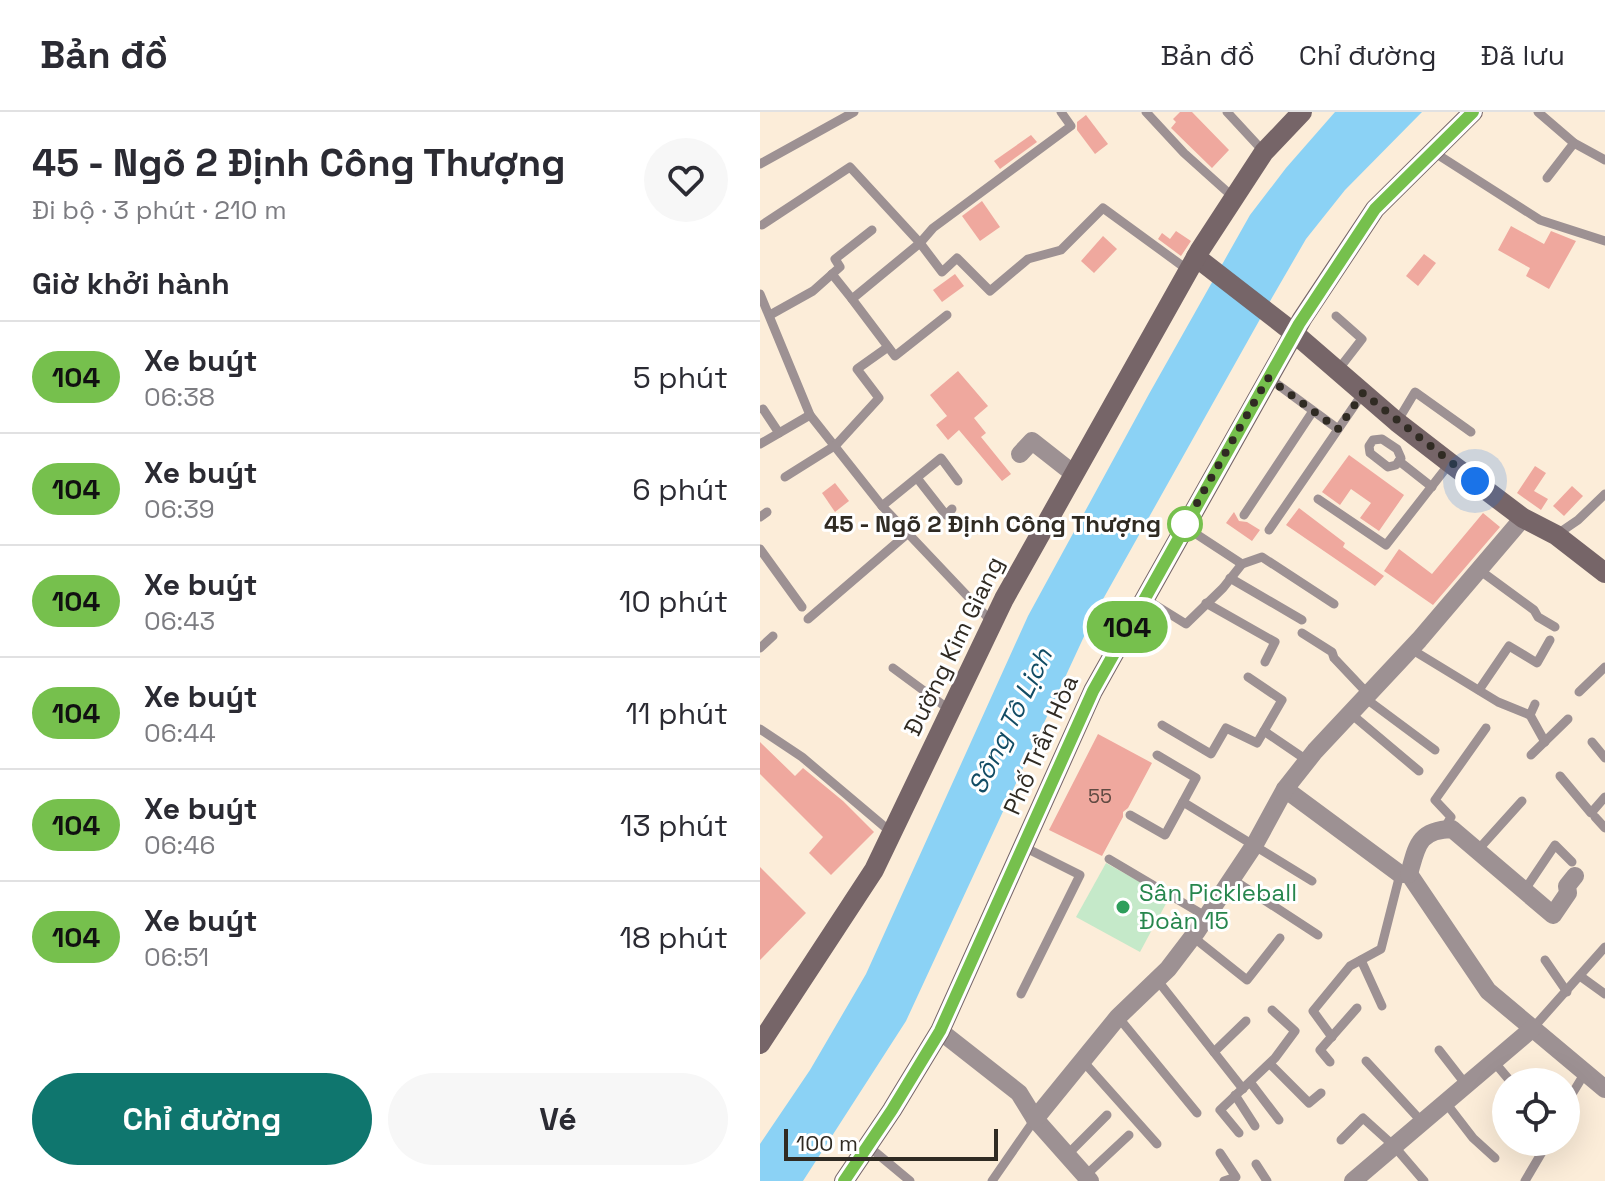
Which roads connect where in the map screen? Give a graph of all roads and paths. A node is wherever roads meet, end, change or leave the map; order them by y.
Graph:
1 (854, 112) edge
2 (1061, 112) edge
3 (1146, 112) edge
4 (1227, 112) edge
5 (1302, 112) edge
6 (1473, 112) edge
7 (1538, 112) edge
8 (1574, 143) junction
9 (1431, 151) junction
10 (1264, 152) junction
11 (1605, 160) edge
12 (760, 164) edge
13 (1547, 178) dead end
14 (1233, 197) junction
15 (761, 225) edge
16 (872, 230) dead end
17 (1605, 241) edge
18 (920, 243) junction
19 (1198, 265) junction
20 (832, 274) junction
21 (761, 297) edge
22 (852, 299) junction
23 (770, 315) junction
24 (947, 315) dead end
25 (1336, 316) dead end
26 (1294, 333) junction
27 (888, 347) junction
28 (1338, 370) junction
29 (1268, 378) junction
30 (1363, 393) junction
31 (763, 409) dead end
32 (1313, 411) junction
33 (810, 415) junction
34 (1400, 424) junction
35 (1338, 429) junction
36 (1471, 432) dead end
37 (779, 433) junction
38 (760, 444) edge
39 (1390, 444) junction
40 (836, 445) junction
41 (1020, 454) dead end
42 (1399, 461) junction
43 (1450, 463) junction
44 (1074, 474) junction
45 (785, 477) dead end
46 (917, 478) junction
47 (958, 481) dead end
48 (1432, 487) junction
49 (1605, 494) edge
50 (1318, 499) dead end
51 (882, 506) junction
52 (952, 509) dead end
53 (1244, 515) dead end
54 (1523, 518) junction
55 (1184, 526) junction
56 (1269, 530) dead end
57 (907, 534) junction
58 (1556, 535) junction
59 (760, 549) edge
60 (1242, 564) junction
61 (1478, 569) junction
62 (1605, 573) edge
63 (1230, 578) junction
64 (1144, 598) junction
65 (1206, 603) junction
66 (1334, 604) dead end
67 (802, 607) dead end
68 (808, 619) dead end
69 (1302, 620) dead end
70 (992, 622) junction
71 (1555, 627) dead end
72 (1302, 633) dead end
73 (773, 636) dead end
74 (1550, 640) dead end
75 (760, 648) edge
76 (1411, 649) junction
77 (1265, 662) dead end
78 (1605, 667) edge
79 (893, 668) dead end
80 (1248, 677) dead end
81 (1479, 690) junction
82 (1579, 692) dead end
83 (1366, 696) junction
84 (1535, 704) dead end
85 (950, 710) junction
86 (1350, 713) junction
87 (1530, 715) junction
88 (1568, 719) dead end
89 (1162, 725) dead end
90 (1486, 728) dead end
91 (760, 729) edge
92 (1264, 731) junction
93 (1545, 742) junction
94 (1592, 742) dead end
95 (1435, 750) dead end
96 (1157, 755) dead end
97 (1531, 755) dead end
98 (1605, 758) edge
99 (1308, 761) junction
100 (1419, 771) dead end
101 (1560, 776) dead end
102 (1285, 789) junction
103 (1605, 797) edge
104 (1522, 801) dead end
105 (1183, 802) junction
106 (1130, 815) dead end
107 (1595, 817) dead end
108 (1605, 828) edge
109 (1444, 829) junction
110 (892, 833) junction
111 (1255, 844) junction
112 (1023, 846) junction
113 (1477, 851) junction
114 (1109, 859) dead end
115 (1574, 869) joint
116 (1405, 874) junction
117 (1232, 879) junction
118 (1312, 881) dead end
119 (1524, 891) junction
120 (1207, 917) junction
121 (1318, 935) dead end
122 (1193, 937) junction
123 (1280, 938) dead end
124 (1605, 947) edge
125 (1361, 960) junction
126 (1545, 960) dead end
127 (1580, 976) junction
128 (1158, 981) junction
129 (1567, 992) junction
130 (1021, 994) dead end
131 (1605, 994) edge
132 (1382, 1006) dead end
133 (1357, 1008) dead end
134 (1272, 1010) dead end
135 (1118, 1017) junction
136 (1246, 1021) dead end
137 (1533, 1028) junction
138 (940, 1031) junction
139 (1332, 1037) junction
140 (760, 1044) edge
141 (1439, 1050) dead end
142 (1214, 1052) junction
143 (1082, 1060) junction
144 (1366, 1061) dead end
145 (1330, 1062) dead end
146 (1495, 1063) junction
147 (1270, 1064) junction
148 (1499, 1068) edge
149 (1586, 1071) junction
150 (1580, 1081) edge
151 (1467, 1086) junction
152 (1243, 1089) junction
153 (1605, 1089) edge
154 (1321, 1093) dead end
155 (1446, 1103) junction
156 (1197, 1113) dead end
157 (1107, 1115) dead end
158 (1035, 1119) junction
159 (1279, 1120) dead end
160 (1423, 1123) junction
161 (1255, 1126) dead end
162 (1239, 1133) dead end
163 (1129, 1135) dead end
164 (1341, 1140) dead end
165 (1157, 1144) dead end
166 (868, 1146) junction
167 (1394, 1146) junction
168 (1220, 1153) dead end
169 (1067, 1155) junction
170 (1540, 1156) edge
171 (1495, 1158) dead end
172 (1256, 1164) dead end
173 (1087, 1179) edge
174 (844, 1181) edge
175 (910, 1181) edge
176 (992, 1181) edge
177 (1224, 1181) edge
178 (1267, 1181) edge
179 (1353, 1181) edge
180 (1424, 1181) edge
181 (1525, 1181) edge

1 - 12 lane
2 - 18 lane
3 - 14 lane
4 - 10 lane
5 - 10 main road, Đường Kim Giang
6 - 9 main road, Phố Trần Hòa
7 - 8 lane
8 - 11 lane
8 - 13 lane
9 - 17 lane
9 - 26 main road, Phố Trần Hòa
10 - 14 main road, Đường Kim Giang
14 - 19 main road, Đường Kim Giang
15 - 18 lane
16 - 20 lane
18 - 19 lane
18 - 22 lane
19 - 26 main road
19 - 44 main road, Đường Kim Giang
20 - 22 lane
20 - 23 lane
21 - 23 lane
22 - 27 lane
23 - 33 lane
24 - 27 lane
25 - 28 lane
26 - 28 main road
26 - 29 main road, Phố Trần Hòa
27 - 40 lane
28 - 30 main road
29 - 32 lane
29 - 55 main road, Phố Trần Hòa
30 - 34 main road
30 - 35 lane
31 - 37 lane
32 - 35 lane
32 - 53 lane
33 - 37 lane
33 - 40 lane
34 - 36 lane
34 - 39 lane
34 - 43 main road
35 - 56 lane
37 - 38 lane
39 - 42 lane
39 - 42 lane
40 - 45 lane
40 - 51 lane
41 - 44 street
42 - 48 lane
43 - 48 lane
43 - 54 main road
44 - 70 main road, Đường Kim Giang
46 - 47 lane
46 - 51 lane
46 - 52 lane
48 - 50 lane
49 - 58 lane
51 - 57 lane
54 - 58 main road
54 - 61 street
55 - 60 lane
55 - 64 main road, Phố Trần Hòa
57 - 68 lane
57 - 70 lane
58 - 62 main road
59 - 67 lane
60 - 63 lane
60 - 66 lane
61 - 71 lane
61 - 76 street
63 - 65 lane
63 - 69 lane
64 - 65 lane
64 - 112 main road, Phố Trần Hòa
65 - 77 lane
70 - 85 main road, Đường Kim Giang
72 - 83 lane
73 - 75 lane
74 - 81 lane
76 - 81 lane
76 - 83 street
78 - 82 lane
79 - 85 lane
80 - 92 lane
81 - 87 lane
83 - 86 street
83 - 95 lane
84 - 87 lane
85 - 110 main road, Đường Kim Giang
86 - 99 street
86 - 100 lane
87 - 93 lane
88 - 93 lane
89 - 92 lane
90 - 109 lane
91 - 110 lane
92 - 99 lane
93 - 97 lane
94 - 98 lane
96 - 105 lane
99 - 102 street
101 - 103 lane
102 - 111 street
102 - 116 street
104 - 113 lane
105 - 106 lane
105 - 111 lane
107 - 108 lane
109 - 113 street
109 - 116 street
110 - 140 main road, Đường Kim Giang
111 - 117 street
111 - 118 lane
112 - 130 lane
112 - 138 main road, Phố Trần Hòa
113 - 119 street
114 - 120 lane
115 - 119 lane
115 - 119 street
116 - 125 lane
116 - 137 street
117 - 120 street
117 - 121 lane
120 - 122 street
122 - 123 lane
122 - 128 street
124 - 127 lane
125 - 132 lane
125 - 139 lane
126 - 129 lane
127 - 129 lane
127 - 131 lane
128 - 135 street
128 - 142 lane
129 - 137 lane
133 - 139 lane
134 - 147 lane
135 - 143 street
135 - 156 lane
136 - 142 lane
137 - 146 street
137 - 149 street
138 - 158 street
138 - 166 main road, Phố Trần Hòa
139 - 145 lane
141 - 151 lane
142 - 152 lane
143 - 158 street
143 - 165 lane
144 - 160 lane
146 - 148 lane
146 - 151 street
147 - 152 lane
147 - 154 lane
149 - 150 lane
149 - 153 street
151 - 155 street
152 - 159 lane
152 - 161 lane
152 - 162 lane
155 - 160 street
155 - 171 lane
157 - 169 lane
158 - 169 street
158 - 176 lane
160 - 167 street
163 - 173 lane
164 - 167 lane
166 - 174 main road, Phố Trần Hòa
166 - 175 lane
167 - 179 street
167 - 180 lane
168 - 177 lane
169 - 173 street
170 - 181 lane
172 - 178 lane

